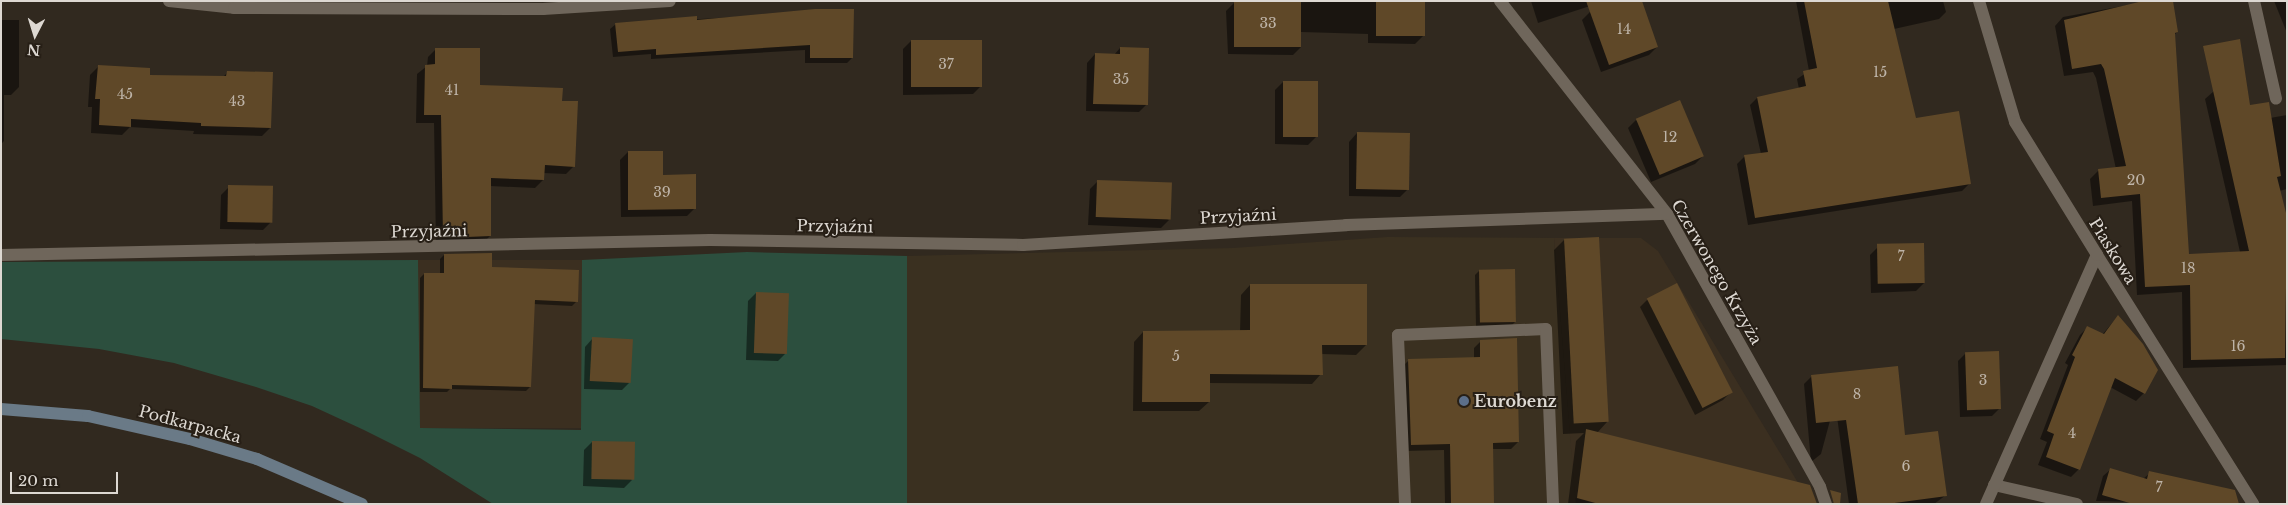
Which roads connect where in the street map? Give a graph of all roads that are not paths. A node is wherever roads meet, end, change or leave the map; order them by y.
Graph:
1 (169, 1) edge
2 (670, 1) edge
3 (1500, 1) edge
4 (1979, 1) edge
5 (2254, 1) edge
6 (2276, 99) dead end
7 (1667, 214) junction
8 (1, 255) edge
9 (2097, 255) junction
10 (1, 409) edge
11 (1994, 484) junction
12 (362, 504) edge
13 (1405, 504) edge
14 (1552, 504) edge
15 (1826, 504) edge
16 (1986, 504) edge
17 (2077, 504) edge
18 (2253, 504) edge

1 - 2 street
3 - 7 street, Czerwonego Krzyża
4 - 9 street, Piaskowa
5 - 6 street
7 - 8 street, Przyjaźni
7 - 15 street, Czerwonego Krzyża
9 - 11 street
9 - 18 street, Piaskowa
10 - 12 main road, Podkarpacka
11 - 16 street
11 - 17 street
13 - 14 street

